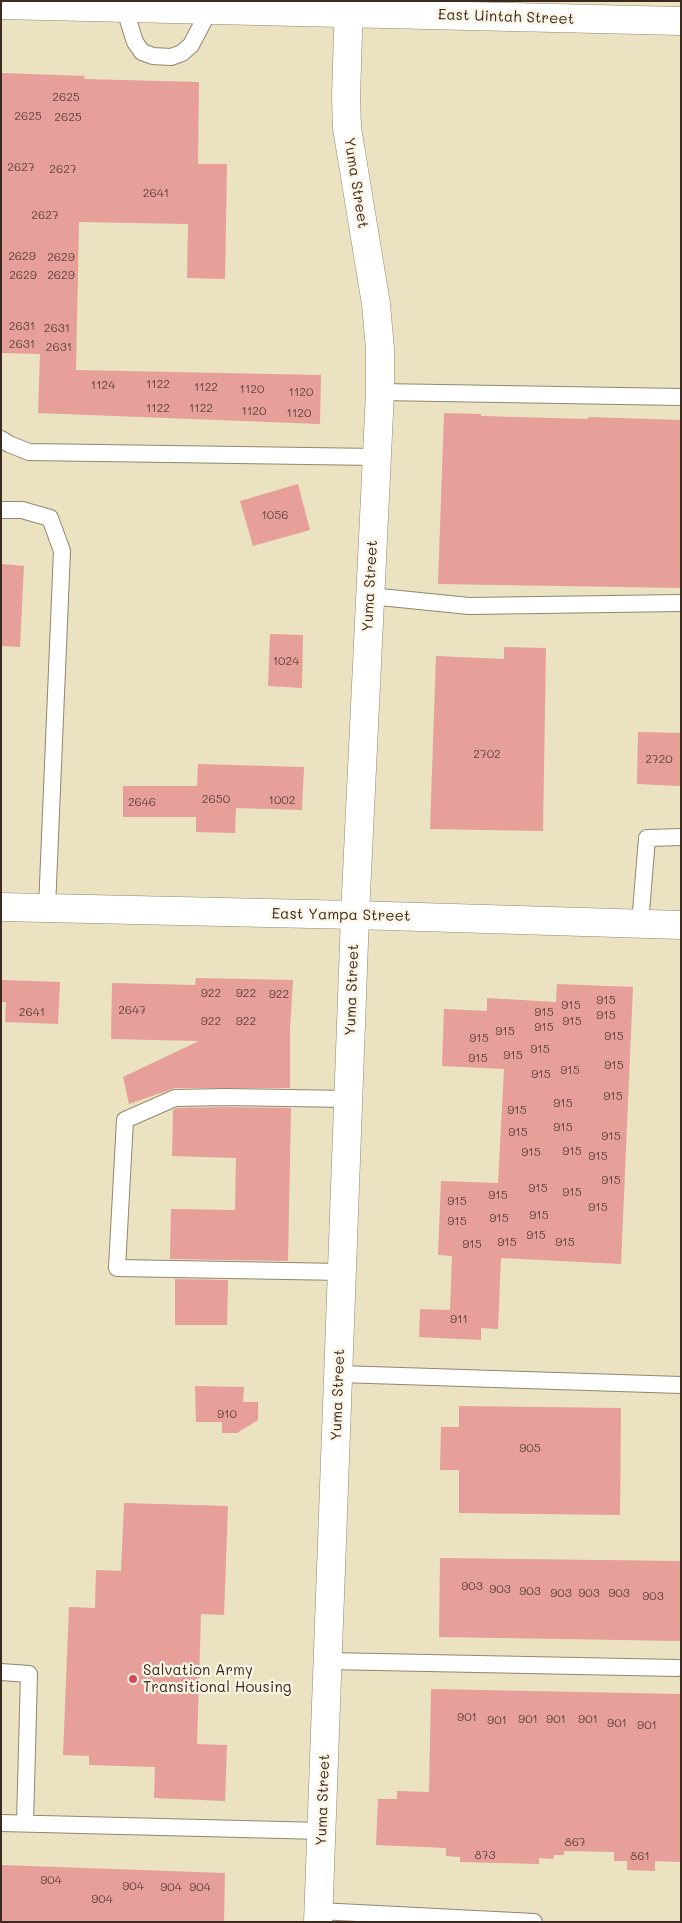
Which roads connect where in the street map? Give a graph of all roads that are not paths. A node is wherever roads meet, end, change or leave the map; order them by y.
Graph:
1 (1, 5) edge
2 (124, 7) junction
3 (349, 7) edge
4 (210, 9) junction
5 (681, 21) edge
6 (380, 392) junction
7 (681, 397) edge
8 (1, 439) edge
9 (377, 456) junction
10 (1, 510) edge
11 (370, 596) junction
12 (681, 603) edge
13 (681, 837) edge
14 (1, 907) edge
15 (47, 908) junction
16 (355, 915) junction
17 (640, 924) junction
18 (681, 925) edge
19 (349, 1098) junction
20 (343, 1272) junction
21 (339, 1374) junction
22 (681, 1385) edge
23 (328, 1661) junction
24 (677, 1668) dead end
25 (1, 1672) edge
26 (1, 1823) edge
27 (25, 1823) junction
28 (322, 1831) junction
29 (319, 1916) edge
30 (534, 1922) edge

1 - 2 street, East Uintah Street
2 - 4 street, East Uintah Street
2 - 4 lane
3 - 4 street, East Uintah Street
3 - 5 street, East Uintah Street
3 - 6 street, Yuma Street
6 - 7 lane
6 - 9 street, Yuma Street
8 - 9 lane
9 - 11 street, Yuma Street
10 - 15 lane
11 - 12 lane
11 - 16 street, Yuma Street
13 - 17 lane
14 - 15 street, East Yampa Street
15 - 16 street, East Yampa Street
16 - 17 street, East Yampa Street
16 - 19 street, Yuma Street
17 - 18 street, East Yampa Street
19 - 20 street, Yuma Street
19 - 20 lane
20 - 21 street, Yuma Street
21 - 22 lane
21 - 23 street, Yuma Street
23 - 24 lane
23 - 28 street, Yuma Street
25 - 27 lane
26 - 27 lane
27 - 28 lane
28 - 29 street, Yuma Street
29 - 30 lane

